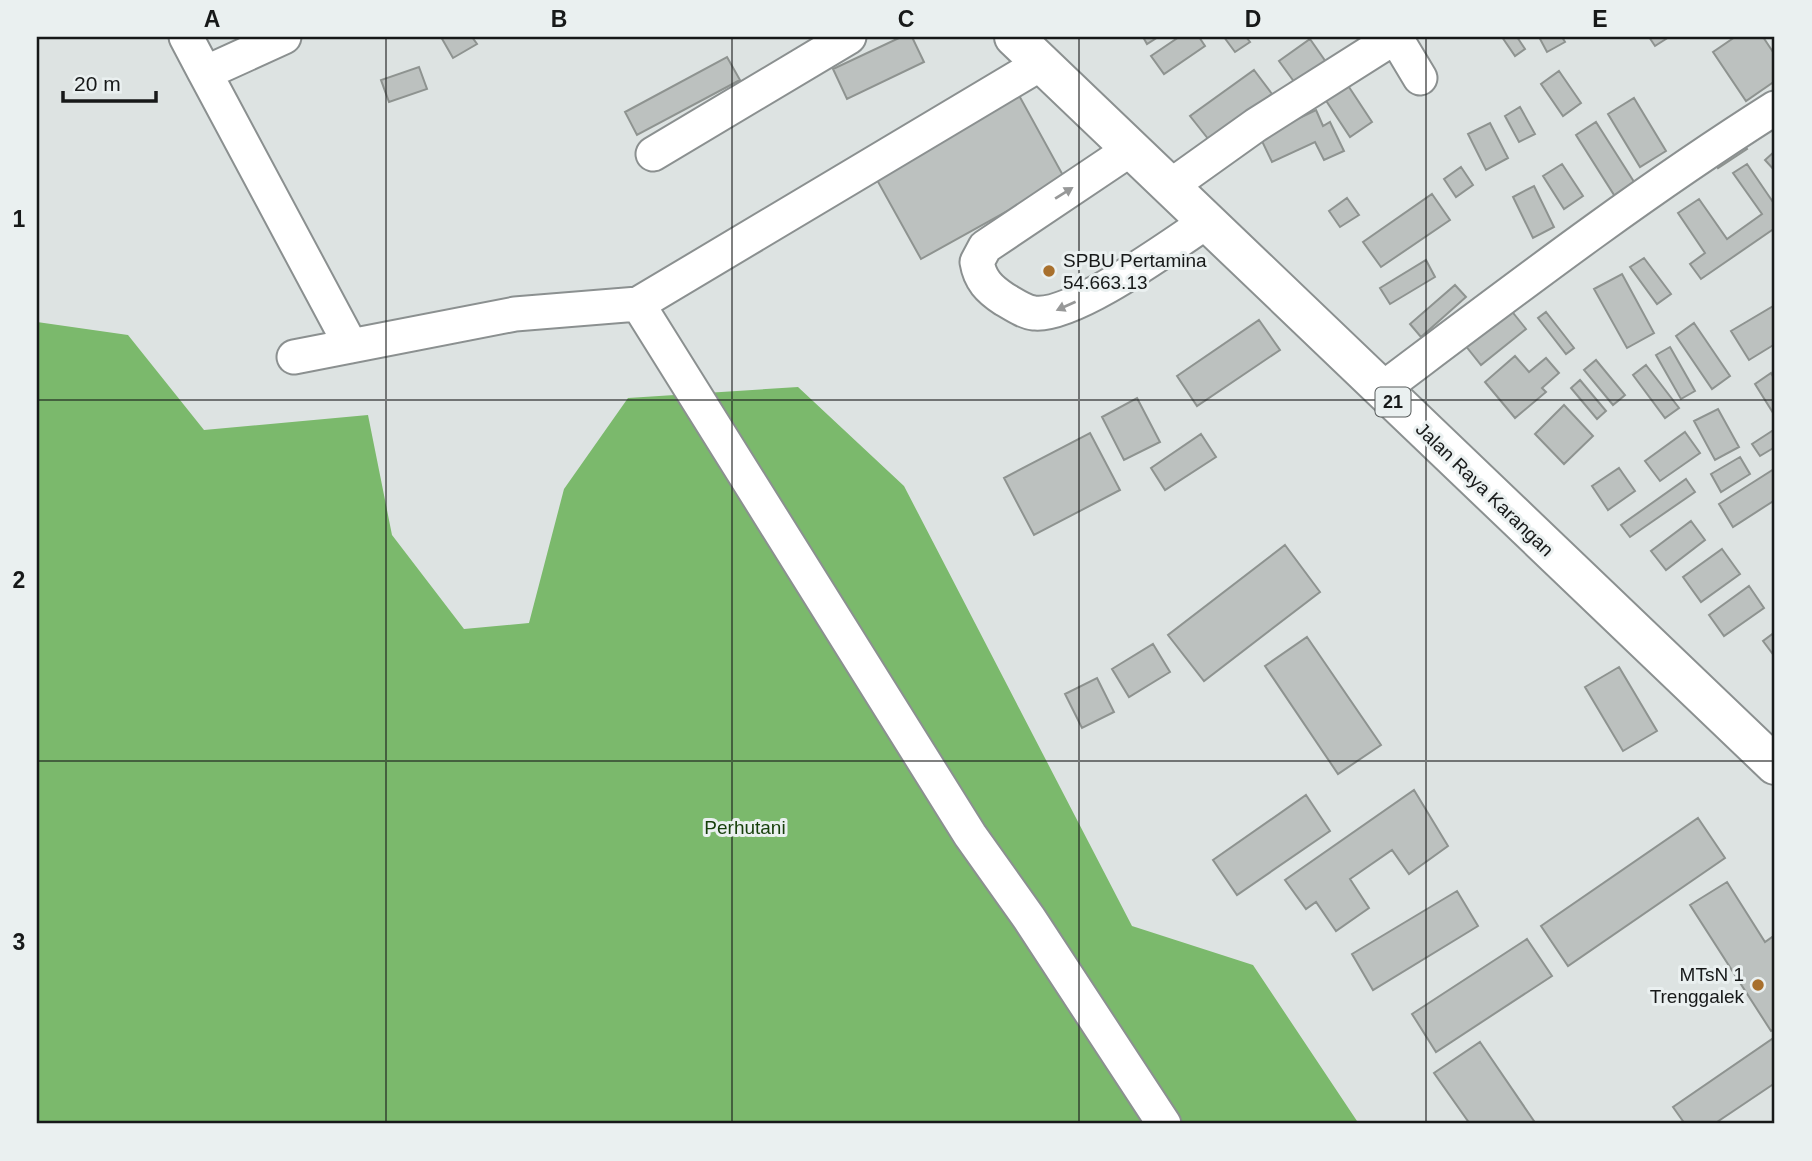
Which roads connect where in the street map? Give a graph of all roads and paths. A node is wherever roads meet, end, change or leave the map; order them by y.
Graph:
1 (186, 37) edge
2 (284, 37) edge
3 (849, 37) edge
4 (1014, 37) edge
5 (1396, 37) edge
6 (1032, 70) junction
7 (205, 73) junction
8 (1420, 78) dead end
9 (1775, 108) edge
10 (1131, 149) junction
11 (653, 154) dead end
12 (1172, 185) junction
13 (1209, 221) junction
14 (638, 304) junction
15 (351, 346) junction
16 (293, 357) dead end
17 (1381, 390) junction
18 (1775, 765) edge
19 (1164, 1124) edge

1 - 7 street
2 - 7 street
3 - 11 street
4 - 6 highway, Jalan Raya Karangan / 21
5 - 8 street
5 - 12 street
6 - 10 highway, Jalan Raya Karangan / 21
6 - 14 street
7 - 15 street
9 - 17 street
10 - 12 highway, Jalan Raya Karangan / 21
13 -> 10 street
12 - 13 highway, Jalan Raya Karangan / 21
13 - 17 highway, Jalan Raya Karangan / 21
14 - 15 street
14 - 19 street
15 - 16 street
17 - 18 highway, Jalan Raya Karangan / 21

